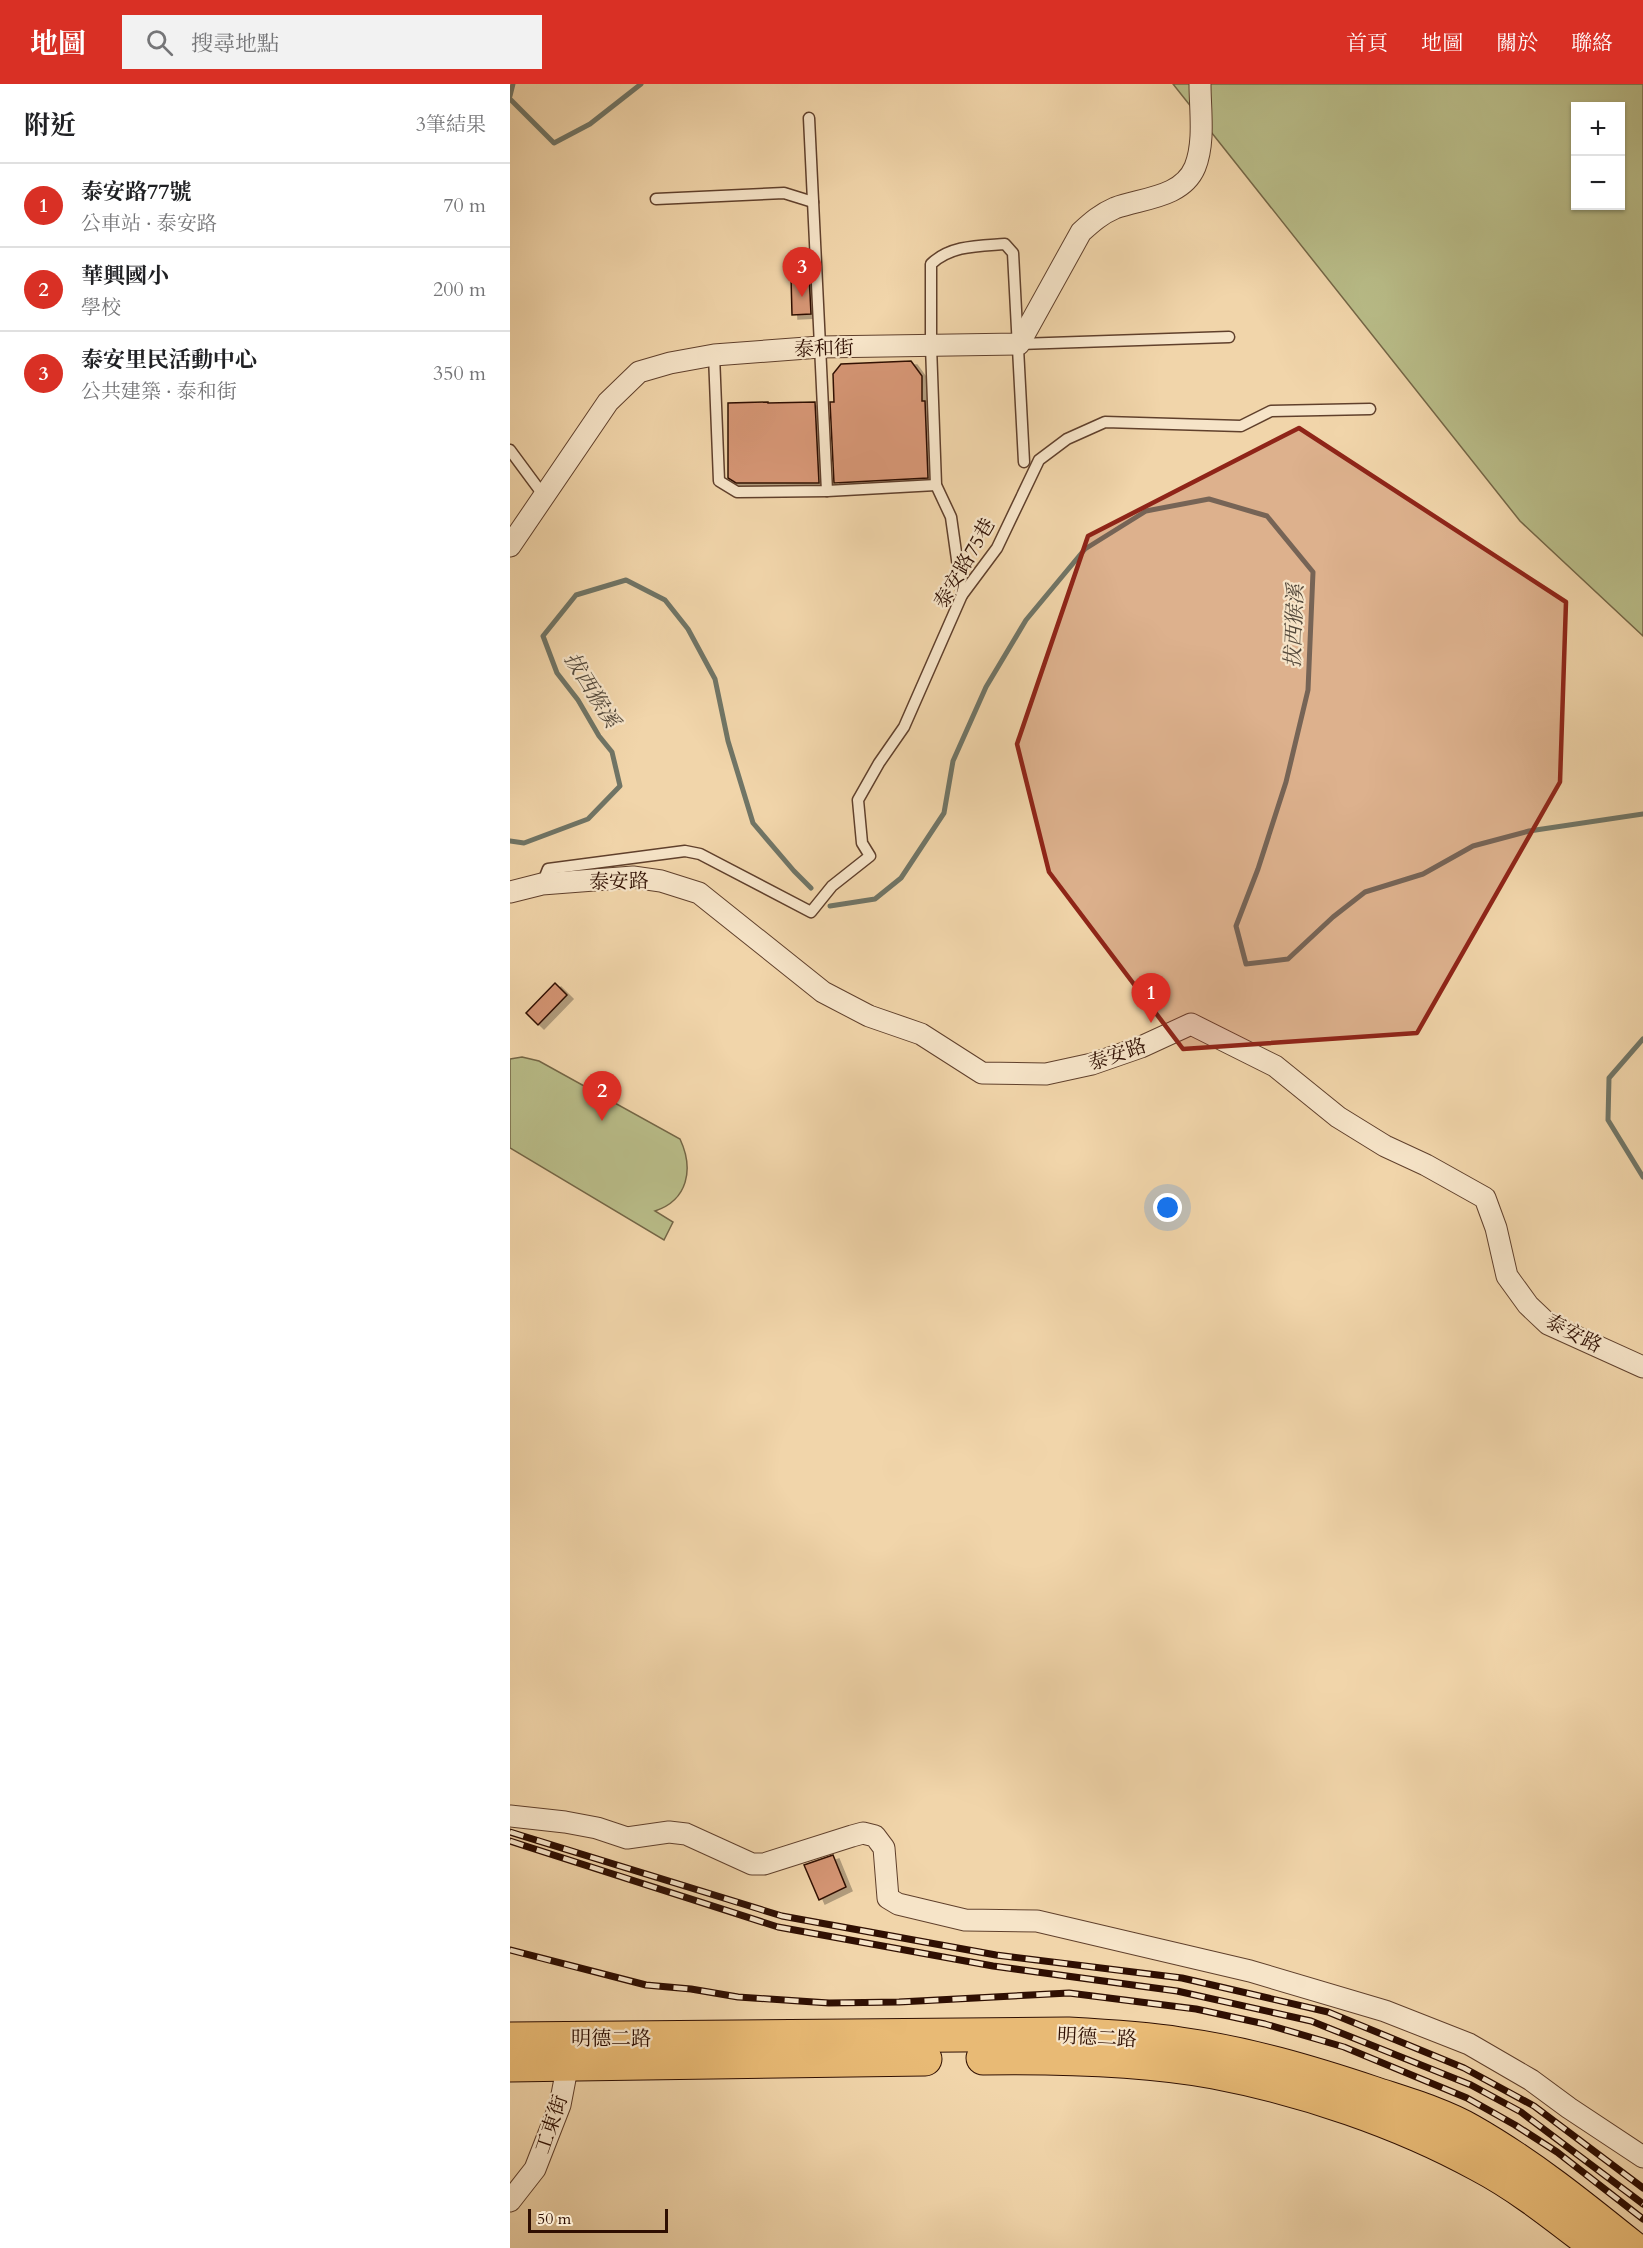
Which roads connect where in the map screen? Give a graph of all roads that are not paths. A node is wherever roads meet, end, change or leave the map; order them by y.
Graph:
1 (1200, 84) edge
2 (809, 118) dead end
3 (656, 198) dead end
4 (813, 202) junction
5 (1229, 337) dead end
6 (1019, 344) junction
7 (931, 346) junction
8 (820, 347) junction
9 (714, 355) junction
10 (1370, 410) dead end
11 (510, 450) edge
12 (1024, 462) dead end
13 (936, 485) junction
14 (827, 491) junction
15 (544, 496) junction
16 (510, 546) edge
17 (962, 595) junction
18 (542, 884) junction
19 (510, 892) edge
20 (811, 912) joint
21 (1643, 1367) edge
22 (510, 1816) edge
23 (510, 2039) edge
24 (570, 2051) junction
25 (510, 2065) edge
26 (1643, 2157) edge
27 (510, 2201) edge
28 (1598, 2248) edge
29 (1633, 2248) edge

1 - 6 street
2 - 4 lane
3 - 4 lane
4 - 8 lane
5 - 6 lane, 泰和街
6 - 7 street, 泰和街
6 - 7 lane
6 - 12 lane
7 - 8 street, 泰和街
7 - 13 lane
8 - 9 street, 泰和街
8 - 14 lane
9 - 14 lane
9 - 15 street, 泰和街
10 - 17 lane, 泰安路75巷
11 - 15 lane
13 - 14 lane
13 - 17 lane
15 - 16 street, 泰和街
17 - 20 lane, 泰安路75巷
18 - 19 street, 泰安路
18 - 20 lane, 泰安路
18 - 21 street, 泰安路
22 - 26 street
23 - 24 main road, 明德二路
24 - 25 main road, 明德二路
24 - 27 street, 工東街
24 - 28 main road, 明德二路
24 - 29 main road, 明德二路

